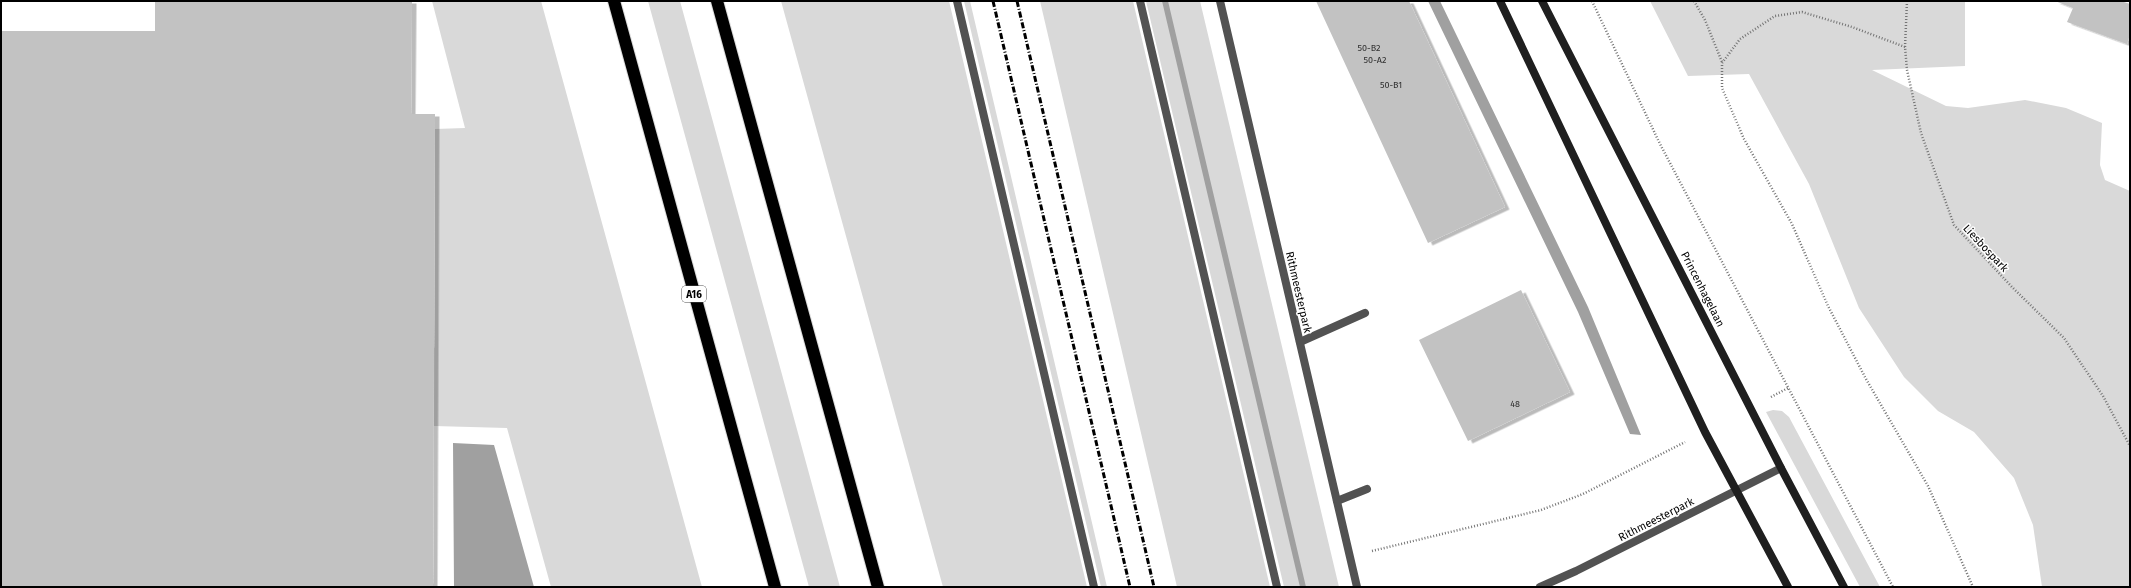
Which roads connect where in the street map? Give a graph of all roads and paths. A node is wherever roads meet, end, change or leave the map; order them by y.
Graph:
1 (614, 1) edge
2 (717, 1) edge
3 (957, 1) edge
4 (1140, 1) edge
5 (1220, 1) edge
6 (1500, 1) edge
7 (1542, 1) edge
8 (1592, 1) edge
9 (1694, 1) edge
10 (1907, 1) edge
11 (1905, 47) junction
12 (1722, 63) junction
13 (1366, 313) dead end
14 (1300, 342) junction
15 (1788, 388) junction
16 (1751, 408) junction
17 (1705, 432) junction
18 (2130, 446) edge
19 (1781, 468) junction
20 (1367, 489) dead end
21 (1736, 491) junction
22 (1337, 501) junction
23 (1350, 556) junction
24 (775, 587) edge
25 (878, 587) edge
26 (1094, 587) edge
27 (1277, 587) edge
28 (1357, 587) edge
29 (1540, 587) edge
30 (1788, 587) edge
31 (1844, 587) edge
32 (1893, 587) edge
33 (1973, 587) edge

1 - 24 highway, A16
2 - 25 highway
3 - 26 street
4 - 27 street
5 - 14 street, Rithmeesterpark
6 - 17 main road
7 - 16 main road, Princenhagelaan
8 - 15 path
9 - 12 path
10 - 11 path, Liesbospark
11 - 12 path
11 - 18 path, Liesbospark
12 - 33 path
13 - 14 street
14 - 22 street, Rithmeesterpark
15 - 16 path
15 - 32 path
16 - 19 main road, Princenhagelaan
17 - 21 main road
17 - 23 path
19 - 21 street, Rithmeesterpark
19 - 31 main road, Princenhagelaan
20 - 22 street
21 - 29 street, Rithmeesterpark
21 - 30 main road
22 - 23 street, Rithmeesterpark
23 - 28 street, Rithmeesterpark

